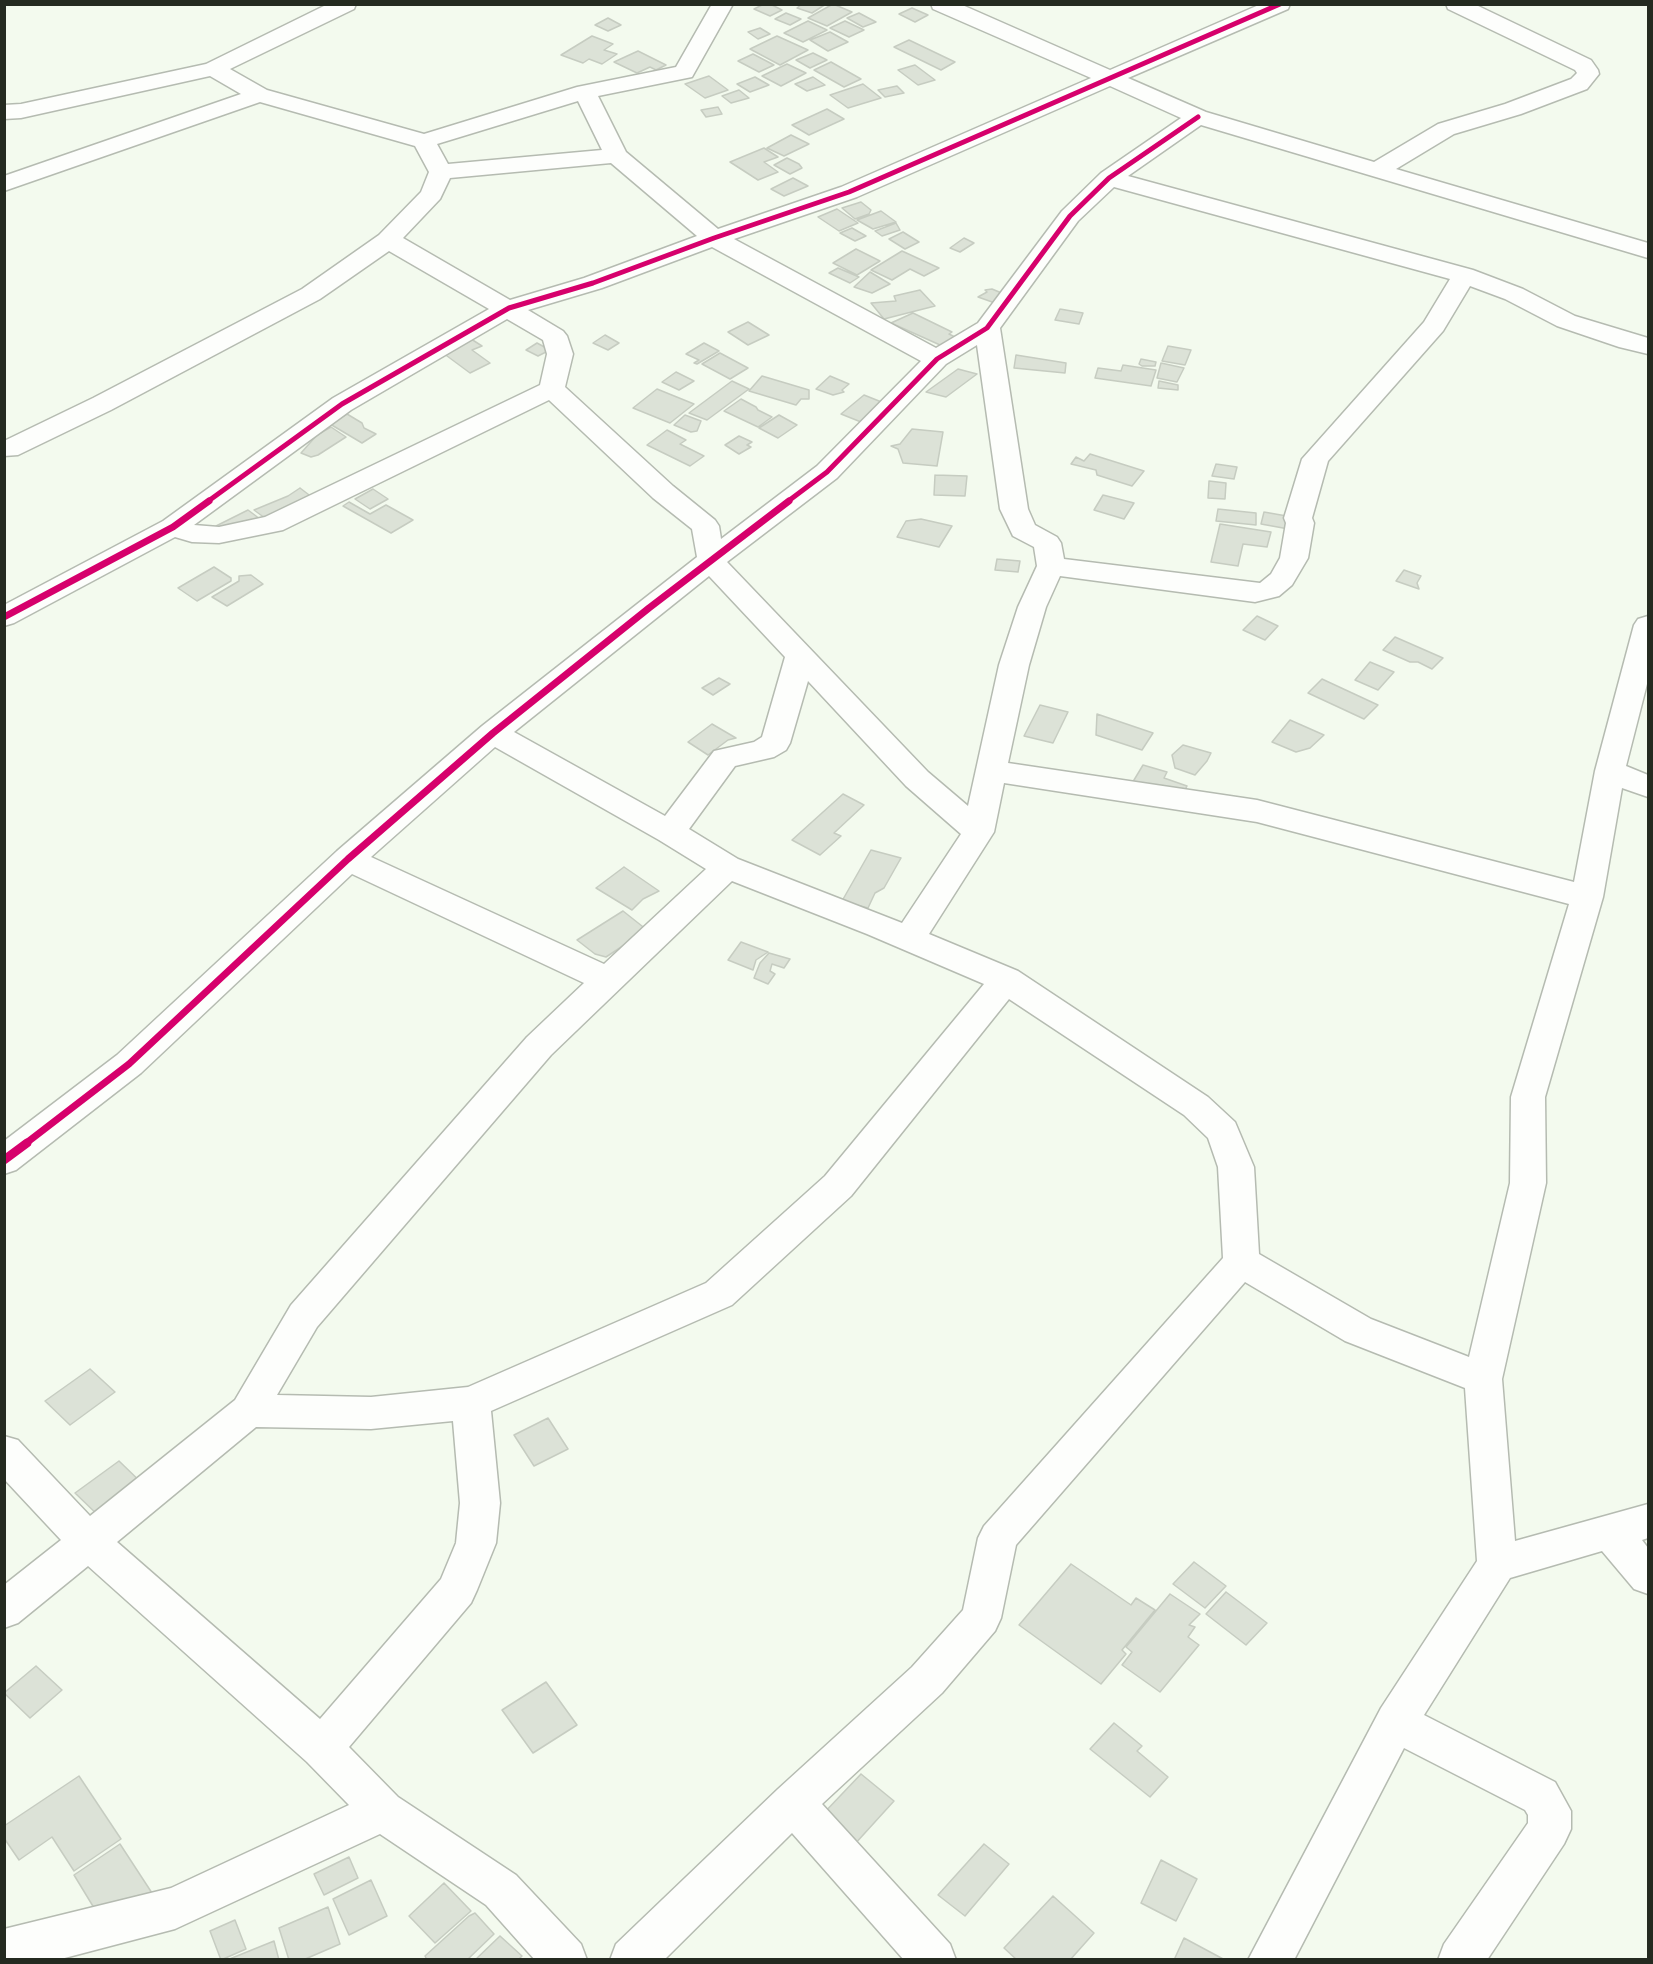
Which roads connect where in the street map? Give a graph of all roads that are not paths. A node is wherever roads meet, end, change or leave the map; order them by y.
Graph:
1 (346, 4) edge
2 (723, 4) edge
3 (993, 4) edge
4 (1280, 4) edge
5 (1455, 4) edge
6 (951, 9) edge
7 (213, 69) junction
8 (1112, 78) junction
9 (585, 92) junction
10 (259, 95) junction
11 (4, 112) edge
12 (1198, 117) junction
13 (424, 141) junction
14 (616, 156) junction
15 (1379, 169) junction
16 (441, 172) junction
17 (1109, 178) junction
18 (4, 184) edge
19 (714, 238) junction
20 (388, 240) junction
21 (1648, 251) edge
22 (1464, 275) junction
23 (509, 308) junction
24 (987, 328) junction
25 (1648, 346) edge
26 (938, 359) junction
27 (552, 389) junction
28 (9, 449) dead end
29 (173, 526) junction
30 (712, 562) junction
31 (1051, 566) junction
32 (4, 617) edge
33 (1648, 625) edge
34 (800, 657) junction
35 (493, 733) junction
36 (992, 771) junction
37 (1610, 771) junction
38 (1648, 787) edge
39 (670, 832) junction
40 (978, 832) junction
41 (348, 859) junction
42 (726, 867) junction
43 (1587, 897) junction
44 (909, 939) junction
45 (608, 980) junction
46 (1006, 980) junction
47 (4, 1160) edge
48 (1241, 1262) junction
49 (1483, 1379) junction
50 (471, 1403) junction
51 (248, 1412) junction
52 (4, 1452) edge
53 (1648, 1521) edge
54 (1610, 1532) junction
55 (88, 1542) junction
56 (1497, 1564) junction
57 (1648, 1576) edge
58 (4, 1610) edge
59 (1396, 1722) junction
60 (322, 1748) junction
61 (793, 1803) junction
62 (383, 1811) junction
63 (4, 1951) edge
64 (565, 1959) edge
65 (632, 1959) edge
66 (934, 1959) edge
67 (1270, 1959) edge
68 (1460, 1959) edge

1 - 7 street
2 - 9 street
3 - 6 street
4 - 8 street
5 - 15 street
6 - 8 street
7 - 10 street
7 - 11 street
8 - 12 street
8 - 19 street
9 - 13 street
9 - 14 street
10 - 13 street
10 - 18 street
12 - 15 street
12 - 17 street
13 - 16 street
14 - 16 street
14 - 19 street
15 - 21 street
16 - 20 street
17 - 22 street
17 - 24 street
19 - 23 street
19 - 26 street
20 - 23 street
20 - 28 street
22 - 25 street
22 - 31 street
23 - 27 street
23 - 29 street
24 - 26 street
24 - 31 street
26 - 30 street
27 - 29 street
27 - 30 street
29 - 32 street
30 - 34 street
30 - 35 street
31 - 36 street
33 - 37 street
34 - 39 street
34 - 40 street
35 - 39 street
35 - 41 street
36 - 40 street
36 - 43 street
37 - 38 street
37 - 43 street
39 - 42 street
40 - 44 street
41 - 45 street
41 - 47 street
42 - 44 street
42 - 45 street
43 - 49 street
44 - 46 street
45 - 51 street
46 - 48 street
46 - 50 street
48 - 49 street
48 - 61 street
49 - 56 street
50 - 51 street
50 - 60 street
51 - 55 street
52 - 55 street
53 - 54 street
54 - 56 street
54 - 57 street
55 - 58 street
55 - 60 street
56 - 59 street
59 - 67 street
59 - 68 street
60 - 62 street
61 - 65 street
61 - 66 street
62 - 63 street
62 - 64 street

